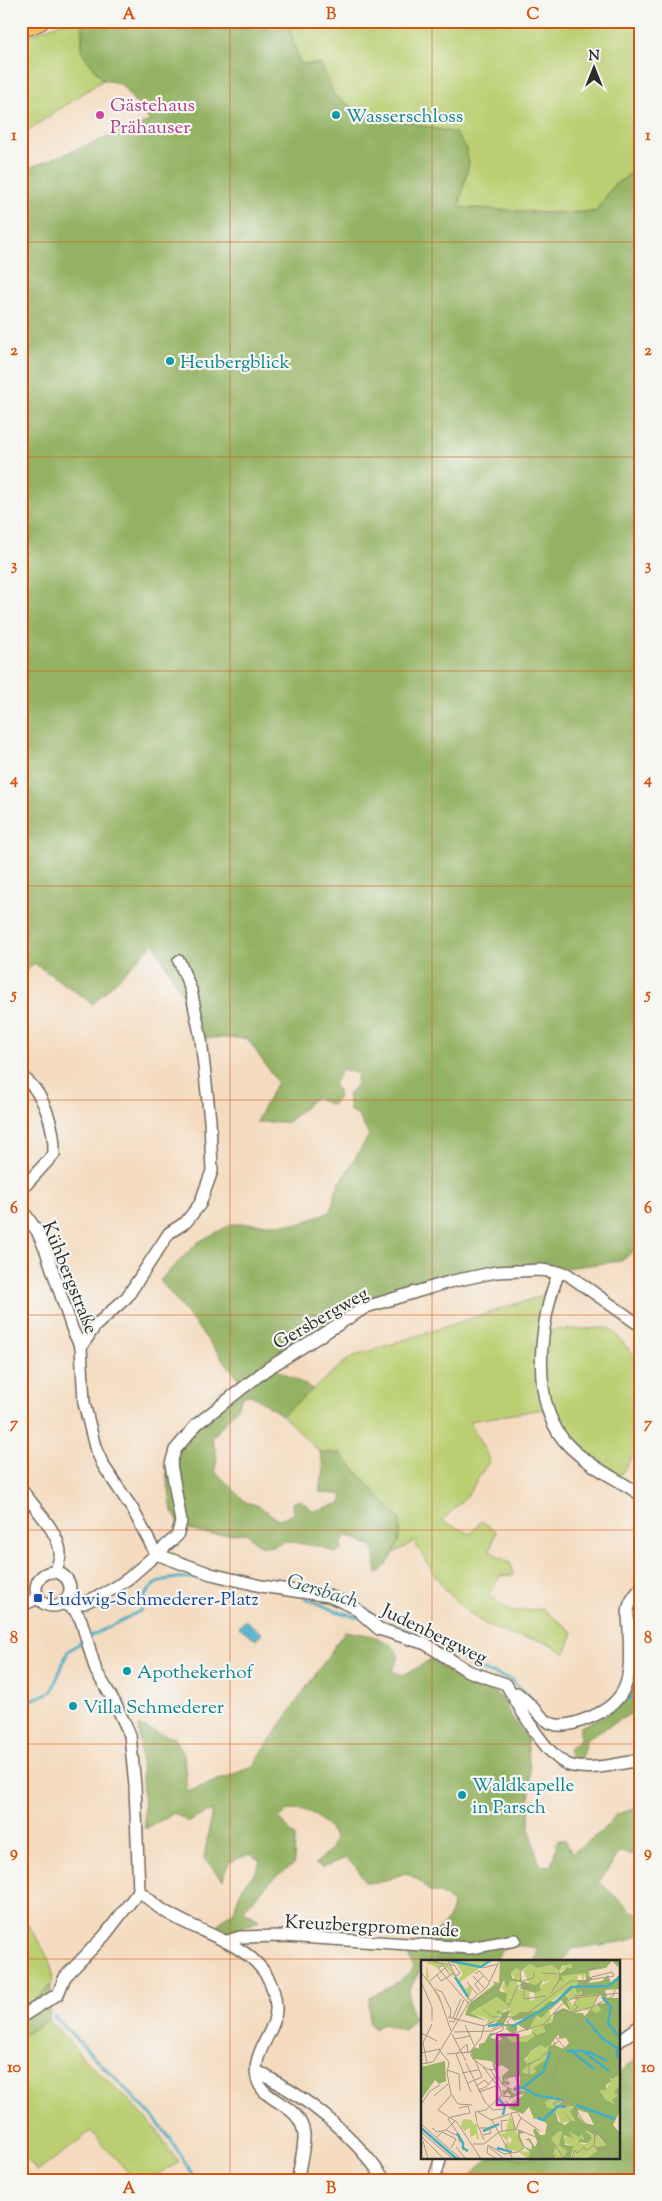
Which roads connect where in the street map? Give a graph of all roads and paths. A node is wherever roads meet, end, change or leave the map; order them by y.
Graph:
1 (40, 21) edge
2 (21, 30) edge
3 (179, 961) dead end
4 (21, 1076) edge
5 (21, 1190) edge
6 (21, 1208) edge
7 (559, 1272) junction
8 (641, 1326) edge
9 (81, 1348) junction
10 (21, 1489) edge
11 (641, 1495) edge
12 (156, 1554) junction
13 (56, 1571) junction
14 (641, 1588) edge
15 (38, 1598) junction
16 (64, 1601) junction
17 (21, 1606) edge
18 (506, 1684) junction
19 (641, 1760) edge
20 (139, 1891) junction
21 (515, 1940) dead end
22 (228, 1941) junction
23 (21, 2017) edge
24 (641, 2025) edge
25 (620, 2041) edge
26 (257, 2071) junction
27 (441, 2158) edge
28 (298, 2180) edge
29 (385, 2180) edge
30 (434, 2180) edge

1 - 2 main road
3 - 9 street
4 - 5 street
6 - 9 street, Kühbergstraße
7 - 8 street, Gersbergweg
7 - 11 street
7 - 12 street, Gersbergweg
9 - 12 street, Kühbergstraße
10 - 13 street
12 - 16 street
12 - 18 street, Judenbergweg
13 - 15 street
13 - 16 street
14 - 18 street
15 - 16 street
15 - 17 street
16 - 20 street
18 - 19 street
20 - 22 street
20 - 23 street
21 - 22 street, Kreuzbergpromenade
22 - 26 street
24 - 25 street
26 - 28 street
26 - 29 street
27 - 30 street

